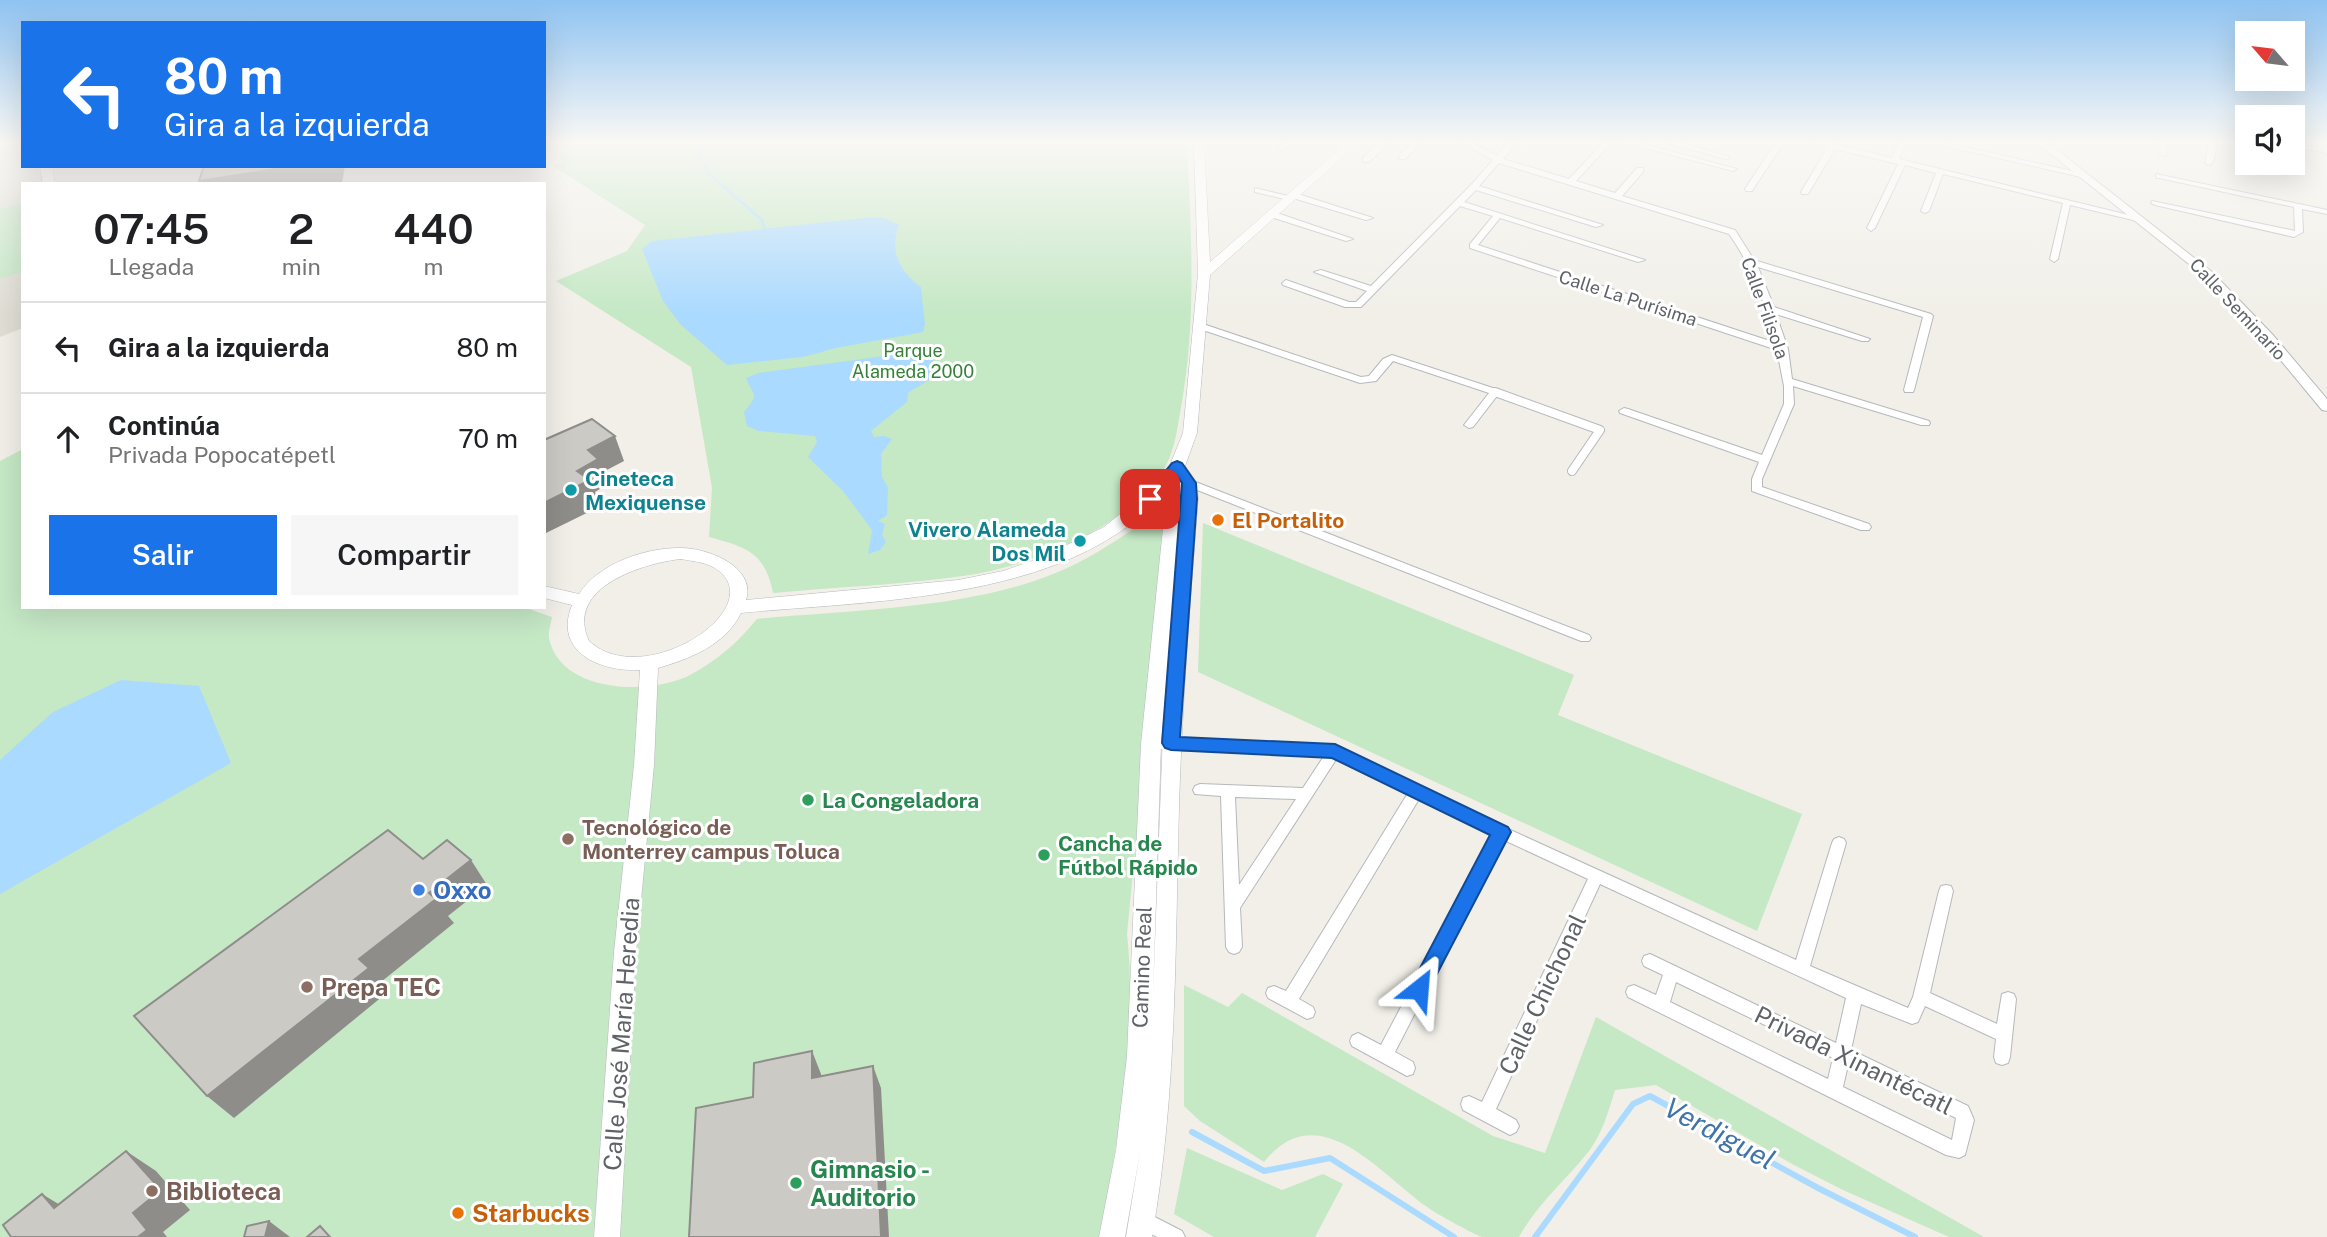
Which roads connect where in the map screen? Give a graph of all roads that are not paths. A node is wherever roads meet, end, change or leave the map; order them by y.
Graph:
1 (1201, 200) edge
2 (1290, 200) edge
3 (1303, 200) edge
4 (1461, 200) edge
5 (1516, 200) edge
6 (1633, 200) edge
7 (1883, 200) edge
8 (1929, 200) edge
9 (2057, 200) edge
10 (2113, 200) edge
11 (2269, 200) edge
12 (1459, 202) junction
13 (2067, 202) junction
14 (2155, 203) dead end
15 (2298, 206) junction
16 (1925, 211) dead end
17 (2327, 212) edge
18 (1274, 215) junction
19 (1498, 215) junction
20 (1369, 218) dead end
21 (2137, 218) junction
22 (1600, 225) dead end
23 (1871, 228) dead end
24 (1349, 239) dead end
25 (2054, 259) dead end
26 (1641, 260) dead end
27 (1750, 262) junction
28 (1318, 272) dead end
29 (1204, 274) junction
30 (1286, 283) dead end
31 (1373, 290) junction
32 (1354, 306) joint
33 (1770, 309) junction
34 (1200, 326) junction
35 (1865, 339) dead end
36 (1783, 349) junction
37 (1789, 381) junction
38 (1909, 390) dead end
39 (1495, 392) junction
40 (2327, 407) edge
41 (1624, 411) dead end
42 (1925, 423) dead end
43 (1469, 425) dead end
44 (1765, 460) junction
45 (1572, 471) dead end
46 (1180, 477) junction
47 (1865, 527) dead end
48 (546, 592) edge
49 (582, 601) junction
50 (737, 607) junction
51 (1586, 639) dead end
52 (649, 664) junction
53 (1161, 743) junction
54 (1335, 751) junction
55 (1200, 790) dead end
56 (1228, 791) junction
57 (1416, 792) junction
58 (1308, 794) junction
59 (1502, 832) junction
60 (1839, 843) dead end
61 (1597, 875) junction
62 (1946, 891) dead end
63 (1232, 908) junction
64 (1234, 947) dead end
65 (1650, 961) dead end
66 (1801, 970) junction
67 (1672, 971) junction
68 (1634, 992) dead end
69 (1274, 993) dead end
70 (1855, 994) junction
71 (1921, 998) junction
72 (2008, 999) dead end
73 (1289, 1001) junction
74 (1661, 1005) junction
75 (1307, 1012) dead end
76 (2004, 1035) junction
77 (1358, 1041) dead end
78 (1840, 1052) junction
79 (1384, 1056) junction
80 (2002, 1057) dead end
81 (1407, 1068) dead end
82 (1834, 1091) junction
83 (1469, 1104) dead end
84 (1486, 1113) junction
85 (1510, 1126) dead end
86 (1141, 1228) edge
87 (607, 1237) edge
88 (1112, 1237) edge
89 (1176, 1237) edge

1 - 29 main road
2 - 18 main road
3 - 20 street
4 - 12 street
5 - 22 street
6 - 27 street, Calle Filisola
7 - 23 street
8 - 16 street
9 - 13 street
10 - 21 street, Calle Seminario
11 - 15 street
12 - 19 street
12 - 31 street
13 - 21 street
13 - 25 street
14 - 15 street
15 - 17 street
18 - 24 street
18 - 29 main road
19 - 26 street
19 - 36 street, Calle La Purísima
21 - 40 street, Calle Seminario
27 - 33 street, Calle Filisola
27 - 38 street
28 - 31 street
29 - 34 main road
30 - 32 street
31 - 32 street
33 - 35 street
33 - 36 street, Calle Filisola
34 - 39 street
34 - 46 main road
36 - 37 street, Calle Filisola
37 - 42 street
37 - 44 street, Calle Filisola
39 - 43 street
39 - 45 street
41 - 44 street
44 - 47 street, Calle Filisola
46 - 50 main road
46 - 51 street
46 - 53 main road, Camino Real
48 - 49 main road
49 - 50 main road
49 - 52 main road
50 - 52 main road
52 - 87 main road, Calle José María Heredia
53 - 54 street
53 - 86 main road, Camino Real
53 - 88 main road, Camino Real
54 - 57 street
54 - 58 street
55 - 56 street
56 - 58 street
56 - 63 street
57 - 59 street
57 - 73 street
58 - 63 street
59 - 61 street
59 - 79 street
60 - 66 street
61 - 66 street
61 - 84 street, Calle Chichonal
62 - 71 street
63 - 64 street
65 - 67 street, Privada Xinantécatl
66 - 70 street
67 - 74 street
67 - 78 street, Privada Xinantécatl
68 - 74 street, Privada Xinantécatl
69 - 73 street
70 - 71 street
70 - 78 street
71 - 76 street
72 - 76 street
73 - 75 street
74 - 82 street, Privada Xinantécatl
76 - 80 street
77 - 79 street
78 - 82 street
78 - 82 street, Privada Xinantécatl
79 - 81 street
83 - 84 street
84 - 85 street
86 - 89 street

